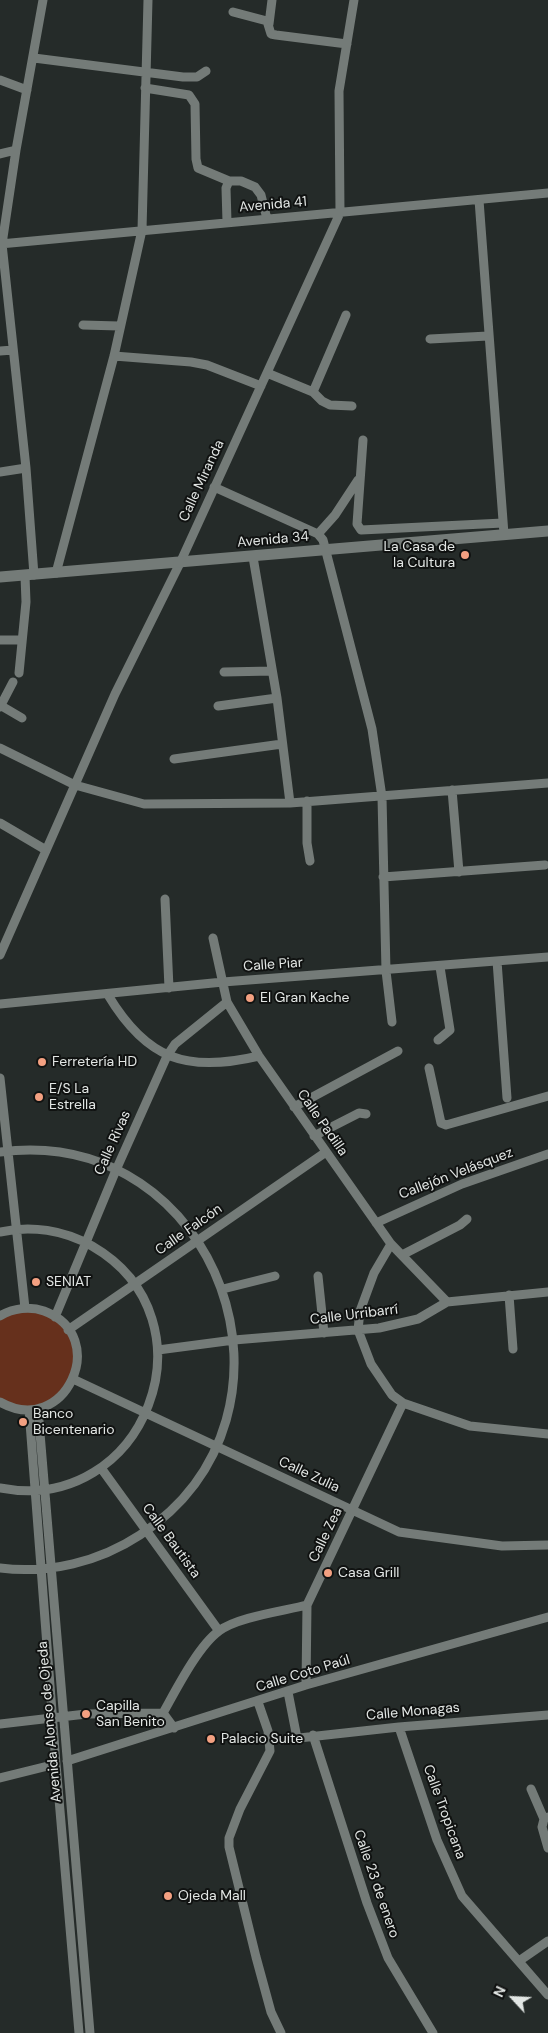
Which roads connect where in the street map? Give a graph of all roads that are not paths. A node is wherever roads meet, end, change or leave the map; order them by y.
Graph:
1 (43, 0) edge
2 (148, 0) edge
3 (272, 0) edge
4 (354, 0) edge
5 (233, 12) dead end
6 (269, 24) junction
7 (347, 44) junction
8 (34, 58) junction
9 (206, 71) dead end
10 (146, 72) junction
11 (0, 80) edge
12 (145, 88) junction
13 (27, 90) junction
14 (16, 150) junction
15 (0, 154) edge
16 (229, 181) junction
17 (548, 193) edge
18 (479, 200) junction
19 (340, 213) junction
20 (267, 219) junction
21 (227, 222) junction
22 (142, 230) junction
23 (1, 244) edge
24 (346, 315) dead end
25 (83, 325) dead end
26 (119, 326) junction
27 (488, 336) junction
28 (430, 339) dead end
29 (13, 350) junction
30 (0, 351) edge
31 (114, 356) junction
32 (267, 373) junction
33 (261, 386) junction
34 (313, 392) junction
35 (352, 406) dead end
36 (363, 440) dead end
37 (26, 468) junction
38 (0, 472) edge
39 (358, 480) junction
40 (214, 487) junction
41 (504, 529) junction
42 (548, 531) edge
43 (318, 534) junction
44 (327, 550) junction
45 (253, 556) junction
46 (180, 563) junction
47 (56, 573) junction
48 (30, 575) junction
49 (0, 577) edge
50 (0, 640) edge
51 (22, 640) junction
52 (272, 671) junction
53 (224, 672) dead end
54 (19, 673) dead end
55 (13, 682) dead end
56 (277, 698) junction
57 (0, 706) edge
58 (218, 706) dead end
59 (22, 718) dead end
60 (282, 744) junction
61 (0, 748) edge
62 (174, 759) dead end
63 (548, 783) edge
64 (75, 785) junction
65 (452, 790) junction
66 (382, 797) junction
67 (308, 801) junction
68 (290, 803) junction
69 (0, 823) edge
70 (46, 850) junction
71 (310, 861) dead end
72 (545, 865) dead end
73 (459, 872) junction
74 (383, 877) junction
75 (166, 899) dead end
76 (213, 938) dead end
77 (0, 955) edge
78 (548, 957) edge
79 (497, 961) junction
80 (440, 966) junction
81 (386, 971) junction
82 (223, 982) junction
83 (169, 988) junction
84 (108, 995) junction
85 (227, 1002) junction
86 (0, 1004) edge
87 (392, 1022) dead end
88 (438, 1040) dead end
89 (398, 1051) dead end
90 (167, 1056) junction
91 (259, 1056) junction
92 (429, 1068) dead end
93 (0, 1078) edge
94 (548, 1096) edge
95 (507, 1098) dead end
96 (294, 1107) junction
97 (366, 1114) dead end
98 (314, 1136) junction
99 (4, 1152) edge
100 (326, 1152) junction
101 (548, 1154) edge
102 (116, 1170) junction
103 (467, 1219) dead end
104 (376, 1223) junction
105 (16, 1230) junction
106 (0, 1232) edge
107 (198, 1240) junction
108 (85, 1242) junction
109 (391, 1244) junction
110 (402, 1255) junction
111 (275, 1276) dead end
112 (318, 1276) dead end
113 (134, 1284) junction
114 (224, 1289) junction
115 (548, 1292) edge
116 (508, 1296) junction
117 (447, 1302) junction
118 (25, 1308) junction
119 (0, 1316) edge
120 (55, 1316) junction
121 (68, 1330) junction
122 (358, 1330) junction
123 (324, 1333) junction
124 (234, 1340) junction
125 (158, 1350) junction
126 (513, 1350) dead end
127 (73, 1379) junction
128 (0, 1402) edge
129 (403, 1403) junction
130 (34, 1409) junction
131 (146, 1414) junction
132 (548, 1434) edge
133 (216, 1446) junction
134 (101, 1468) junction
135 (0, 1488) edge
136 (46, 1490) junction
137 (34, 1491) junction
138 (353, 1511) junction
139 (146, 1531) junction
140 (548, 1545) edge
141 (0, 1568) edge
142 (51, 1568) junction
143 (40, 1569) junction
144 (307, 1605) junction
145 (548, 1617) edge
146 (219, 1631) junction
147 (306, 1685) junction
148 (288, 1692) junction
149 (258, 1702) junction
150 (163, 1713) junction
151 (548, 1715) edge
152 (63, 1716) junction
153 (52, 1718) junction
154 (0, 1724) edge
155 (399, 1727) junction
156 (174, 1728) junction
157 (268, 1731) junction
158 (313, 1735) junction
159 (297, 1738) junction
160 (282, 1740) junction
161 (270, 1751) junction
162 (67, 1761) junction
163 (56, 1764) junction
164 (0, 1778) edge
165 (531, 1789) dead end
166 (546, 1818) edge
167 (548, 1848) edge
168 (548, 1941) edge
169 (519, 1961) junction
170 (548, 1995) edge
171 (79, 2033) edge
172 (90, 2033) edge
173 (281, 2033) edge
174 (433, 2033) edge

1 - 8 street
2 - 10 street
3 - 6 street
4 - 7 street, Calle Miranda
5 - 6 street
6 - 7 street
7 - 19 street, Calle Miranda
8 - 10 street
8 - 13 street
9 - 10 street
10 - 12 street
11 - 13 street
12 - 16 street
12 - 22 street
13 - 14 street
14 - 15 street
14 - 23 street
16 - 20 street
16 - 21 street
17 - 18 street, Avenida 41
18 - 19 street, Avenida 41
18 - 27 street
19 - 20 street, Avenida 41
19 - 32 street, Calle Miranda
20 - 21 street, Avenida 41
21 - 22 street, Avenida 41
22 - 23 street, Avenida 41
22 - 26 street
23 - 29 street
24 - 34 street
25 - 26 street
26 - 31 street
27 - 28 street
27 - 41 street
29 - 30 street
29 - 37 street
31 - 33 street
31 - 47 street
32 - 33 street, Calle Miranda
32 - 34 street
33 - 40 street, Calle Miranda
34 - 35 street
36 - 39 street
37 - 38 street
37 - 48 street
39 - 41 street
39 - 43 street
40 - 43 street
40 - 46 street, Calle Miranda
41 - 42 street, Avenida 34
41 - 44 street, Avenida 34
43 - 44 street
44 - 45 street, Avenida 34
44 - 66 street
45 - 46 street, Avenida 34
45 - 52 street
46 - 47 street, Avenida 34
46 - 64 street, Calle Miranda
47 - 48 street, Avenida 34
48 - 49 street, Avenida 34
48 - 51 street
50 - 51 street
51 - 54 street
52 - 53 street
52 - 56 street
55 - 57 street
56 - 58 street
56 - 60 street
57 - 59 street
60 - 62 street
60 - 68 street
61 - 64 street
63 - 65 street
64 - 68 street
64 - 70 street, Calle Miranda
65 - 66 street
65 - 73 street
66 - 67 street
66 - 74 street
67 - 68 street
67 - 71 street
69 - 70 street
70 - 77 street, Calle Miranda
72 - 73 street
73 - 74 street
74 - 81 street
75 - 83 street
76 - 82 street, Calle Padilla
78 - 79 street, Calle Piar
79 - 80 street, Calle Piar
79 - 95 street
80 - 81 street, Calle Piar
80 - 88 street
81 - 82 street, Calle Piar
81 - 87 street
82 - 83 street, Calle Piar
82 - 85 street, Calle Padilla
83 - 84 street, Calle Piar
84 - 86 street, Calle Piar
84 - 90 street
85 - 90 street, Calle Rivas
85 - 91 street, Calle Padilla
89 - 96 street
90 - 91 street
90 - 102 street, Calle Rivas
91 - 96 street, Calle Padilla
92 - 94 street
93 - 99 street
96 - 98 street, Calle Padilla
97 - 98 street
98 - 100 street, Calle Padilla
99 - 102 street
99 - 105 street
100 - 104 street, Calle Padilla
100 - 107 street, Calle Falcón
101 - 104 street, Callejón Velásquez
102 - 107 street
102 - 108 street, Calle Rivas
103 - 110 street
104 - 109 street, Calle Padilla
105 - 106 street
105 - 108 street
105 - 118 street
107 - 113 street, Calle Falcón
107 - 114 street
108 - 113 street
108 - 120 street, Calle Rivas
109 - 110 street, Calle Padilla
109 - 122 street
110 - 117 street, Calle Padilla
111 - 114 street
112 - 123 street
113 - 121 street, Calle Falcón
113 - 125 street
114 - 124 street
115 - 116 street, Calle Urribarrí
116 - 117 street, Calle Urribarrí
116 - 126 street
117 - 122 street, Calle Urribarrí
118 - 119 street
118 - 120 street
120 - 121 street
121 - 127 street
122 - 123 street, Calle Urribarrí
122 - 129 street
123 - 124 street, Calle Urribarrí
124 - 125 street, Calle Urribarrí
124 - 133 street
125 - 131 street
127 - 130 street
127 - 131 street, Calle Zulia
128 - 130 street
129 - 132 street
129 - 138 street, Calle Zea
130 - 136 street, Avenida Alonso de Ojeda
130 - 137 street, Avenida Alonso de Ojeda
131 - 133 street, Calle Zulia
131 - 134 street
133 - 138 street, Calle Zulia
133 - 139 street
134 - 136 street
134 - 139 street, Calle Bautista
135 - 137 street
136 - 137 street
136 - 142 street, Avenida Alonso de Ojeda
137 - 143 street, Avenida Alonso de Ojeda
138 - 140 street, Calle Zulia
138 - 144 street, Calle Zea
139 - 142 street
139 - 146 street, Calle Bautista
141 - 143 street
142 - 143 street
142 - 152 street, Avenida Alonso de Ojeda
143 - 153 street, Avenida Alonso de Ojeda
144 - 146 street
144 - 147 street, Calle Zea
145 - 147 street, Calle Coto Paúl
146 - 150 street
147 - 148 street, Calle Coto Paúl
148 - 149 street, Calle Coto Paúl
148 - 159 street
149 - 156 street, Calle Coto Paúl
149 - 157 street
150 - 152 street
150 - 156 street
151 - 155 street, Calle Monagas
152 - 153 street
152 - 162 street, Avenida Alonso de Ojeda
153 - 154 street
153 - 163 street, Avenida Alonso de Ojeda
155 - 158 street, Calle Monagas
155 - 169 street, Calle Tropicana
156 - 162 street, Calle Coto Paúl
157 - 160 street
157 - 161 street
158 - 159 street, Calle Monagas
158 - 174 street, Calle 23 de enero
159 - 160 street, Calle Monagas
160 - 161 street
161 - 173 street
162 - 172 street, Avenida Alonso de Ojeda
163 - 164 street
163 - 171 street, Avenida Alonso de Ojeda
165 - 166 street
166 - 167 street
168 - 169 street
169 - 170 street, Calle Tropicana

